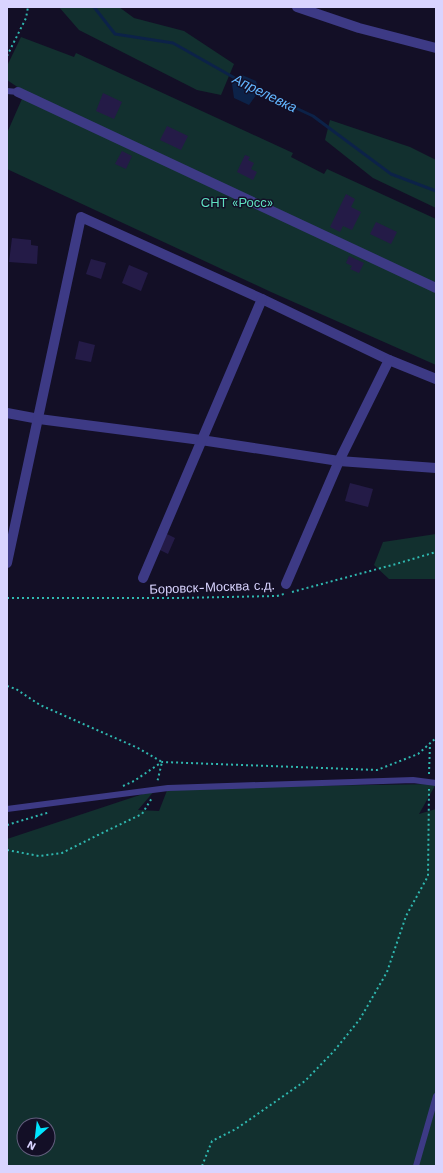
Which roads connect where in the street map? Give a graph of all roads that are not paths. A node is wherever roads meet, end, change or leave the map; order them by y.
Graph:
1 (297, 7) edge
2 (436, 48) edge
3 (7, 91) edge
4 (18, 92) joint
5 (436, 288) edge
6 (262, 299) junction
7 (389, 360) junction
8 (436, 379) edge
9 (7, 413) edge
10 (39, 420) junction
11 (201, 440) junction
12 (339, 460) junction
13 (436, 468) edge
14 (7, 563) edge
15 (143, 578) dead end
16 (287, 590) road end
17 (433, 783) edge
18 (7, 809) edge
19 (436, 1096) edge
20 (416, 1166) edge

1 - 2 street
3 - 4 lane
4 - 5 street
6 - 7 street
6 - 10 street
6 - 11 street
7 - 8 street
7 - 12 street
9 - 10 street
10 - 11 street
10 - 14 street
11 - 12 street
11 - 15 street
12 - 13 street
12 - 16 street
17 - 18 lane
19 - 20 lane

